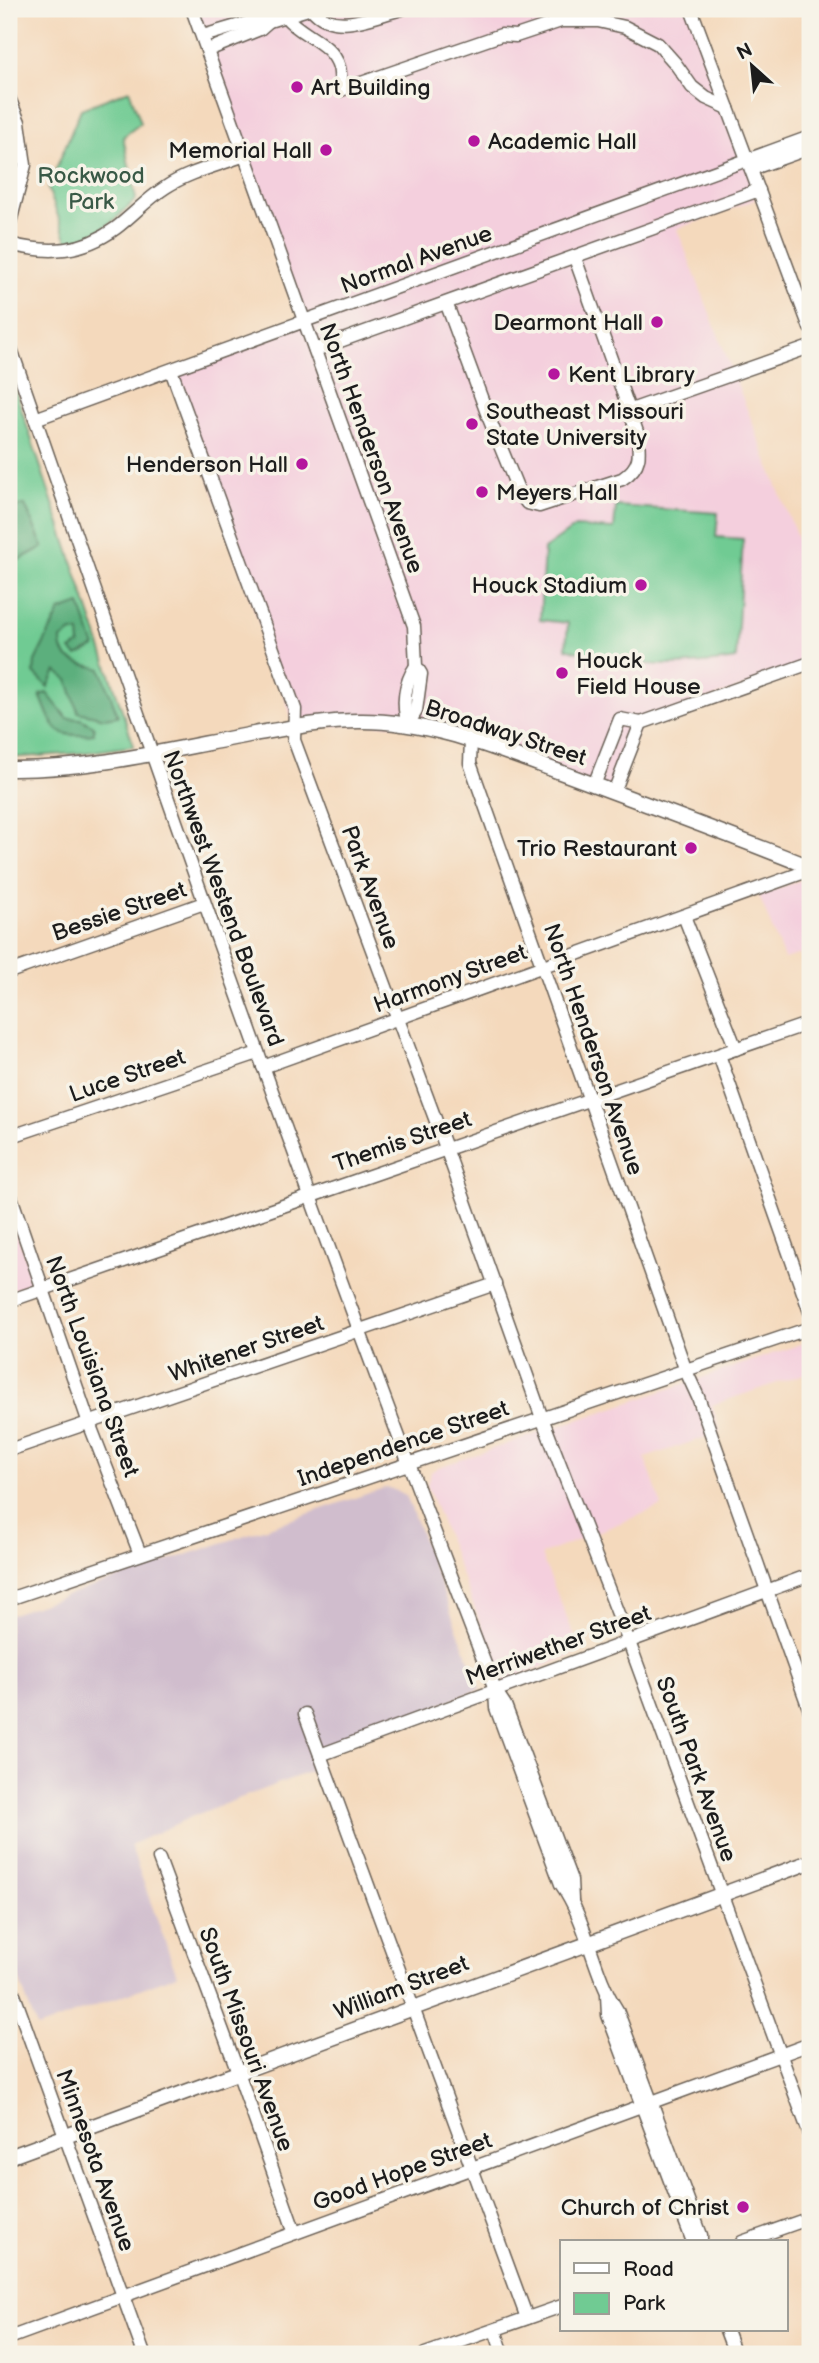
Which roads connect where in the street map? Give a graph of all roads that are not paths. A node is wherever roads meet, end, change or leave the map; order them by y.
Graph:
1 (192, 9) edge
2 (310, 9) edge
3 (402, 9) edge
4 (691, 9) edge
5 (286, 17) junction
6 (269, 21) junction
7 (203, 36) junction
8 (208, 50) junction
9 (9, 98) edge
10 (728, 108) junction
11 (810, 137) edge
12 (810, 148) edge
13 (246, 155) junction
14 (749, 165) junction
15 (759, 190) junction
16 (9, 226) edge
17 (9, 244) edge
18 (575, 258) junction
19 (810, 284) edge
20 (797, 288) junction
21 (447, 304) junction
22 (305, 321) junction
23 (810, 328) edge
24 (9, 343) edge
25 (810, 347) edge
26 (315, 350) junction
27 (171, 370) junction
28 (628, 411) junction
29 (35, 419) junction
30 (810, 663) edge
31 (641, 723) junction
32 (408, 724) junction
33 (295, 727) junction
34 (471, 740) junction
35 (150, 754) junction
36 (9, 769) edge
37 (594, 785) junction
38 (614, 792) junction
39 (810, 869) edge
40 (204, 903) junction
41 (684, 916) junction
42 (543, 967) junction
43 (9, 972) edge
44 (398, 1020) junction
45 (810, 1023) edge
46 (736, 1049) junction
47 (258, 1053) junction
48 (719, 1055) junction
49 (263, 1067) junction
50 (589, 1100) junction
51 (9, 1137) edge
52 (446, 1148) junction
53 (9, 1191) edge
54 (310, 1196) junction
55 (495, 1284) junction
56 (43, 1289) junction
57 (9, 1301) edge
58 (810, 1312) edge
59 (810, 1328) edge
60 (359, 1332) junction
61 (686, 1371) junction
62 (542, 1418) junction
63 (89, 1423) junction
64 (9, 1450) edge
65 (408, 1465) junction
66 (140, 1554) junction
67 (810, 1575) edge
68 (766, 1591) junction
69 (9, 1599) edge
70 (629, 1642) junction
71 (495, 1690) junction
72 (810, 1711) edge
73 (305, 1714) dead end
74 (320, 1755) junction
75 (159, 1859) dead end
76 (810, 1862) edge
77 (720, 1895) junction
78 (589, 1942) junction
79 (9, 1981) edge
80 (413, 2008) junction
81 (810, 2044) edge
82 (781, 2055) junction
83 (239, 2073) junction
84 (646, 2104) junction
85 (810, 2135) edge
86 (65, 2136) junction
87 (9, 2157) edge
88 (470, 2169) junction
89 (810, 2218) edge
90 (295, 2233) junction
91 (692, 2240) edge
92 (701, 2240) edge
93 (748, 2240) edge
94 (123, 2297) junction
95 (560, 2307) edge
96 (527, 2318) junction
97 (495, 2330) junction
98 (727, 2332) edge
99 (9, 2338) edge
100 (144, 2354) edge
101 (425, 2354) edge
102 (503, 2354) edge
103 (735, 2354) edge

1 - 7 street, North Henderson Avenue
2 - 3 street
2 - 5 street
4 - 10 street
5 - 6 street
5 - 10 street
6 - 7 street
6 - 8 street
7 - 8 street, North Henderson Avenue
8 - 13 street, North Henderson Avenue
9 - 16 street
10 - 14 street
11 - 14 street, Normal Avenue
12 - 14 street, Normal Avenue
13 - 17 street
13 - 22 street, North Henderson Avenue
14 - 15 street
14 - 22 street, Normal Avenue
15 - 18 street
15 - 20 street
18 - 21 street
18 - 28 street
19 - 20 street
20 - 23 street
21 - 26 street
21 - 28 street
22 - 26 street, North Henderson Avenue
22 - 27 street, Normal Avenue
24 - 29 street, Northwest Westend Boulevard
25 - 28 street
26 - 32 street, North Henderson Avenue
27 - 29 street, Normal Avenue
27 - 33 street, Park Avenue
29 - 35 street, Northwest Westend Boulevard
30 - 31 street
31 - 37 street
31 - 38 street
32 - 33 main road, Broadway Street
32 - 34 main road, Broadway Street
33 - 35 main road, Broadway Street
33 - 44 street, Park Avenue
34 - 37 main road, Broadway Street
34 - 42 street, North Henderson Avenue
35 - 36 main road, Broadway Street
35 - 40 street, Northwest Westend Boulevard
37 - 38 main road, Broadway Street
38 - 39 main road, Broadway Street
39 - 41 street, Harmony Street
40 - 43 street, Bessie Street
40 - 47 street, Northwest Westend Boulevard
41 - 42 street, Harmony Street
41 - 46 street
42 - 44 street, Harmony Street
42 - 50 street, North Henderson Avenue
44 - 49 street, Harmony Street
44 - 52 street, Park Avenue
45 - 46 street, Themis Street
46 - 48 street, Themis Street
47 - 49 street, Northwest Westend Boulevard
47 - 51 street, Luce Street
48 - 50 street, Themis Street
48 - 58 street
49 - 54 street, Northwest Westend Boulevard
50 - 52 street, Themis Street
50 - 61 street, North Henderson Avenue
52 - 54 street, Themis Street
52 - 55 street, Park Avenue
53 - 56 street, North Louisiana Street
54 - 56 street, Themis Street
54 - 60 street, Northwest Westend Boulevard
55 - 60 street, Whitener Street
55 - 62 street, Park Avenue
56 - 57 street, Themis Street
56 - 63 street, North Louisiana Street
59 - 61 street, Independence Street
60 - 63 street, Whitener Street
60 - 65 street, Northwest Westend Boulevard
61 - 62 street, Independence Street
61 - 68 street, North Henderson Avenue
62 - 65 street, Independence Street
62 - 70 street, South Park Avenue
63 - 64 street, Whitener Street
63 - 66 street, North Louisiana Street
65 - 66 street, Independence Street
65 - 71 street, Northwest Westend Boulevard
66 - 69 street, Independence Street
67 - 68 street, Merriwether Street
68 - 70 street, Merriwether Street
68 - 72 street, North Henderson Avenue
70 - 71 street, Merriwether Street
70 - 77 street, South Park Avenue
71 - 74 street, Merriwether Street
71 - 78 street, Northwest Westend Boulevard
73 - 74 street
74 - 80 street
75 - 83 street, South Missouri Avenue
76 - 77 main road, William Street
77 - 78 main road, William Street
77 - 82 street, South Park Avenue
78 - 80 main road, William Street
78 - 84 street, Northwest Westend Boulevard
79 - 86 street, Minnesota Avenue
80 - 83 main road, William Street
80 - 88 street
81 - 82 street, Good Hope Street
82 - 84 street, Good Hope Street
82 - 85 street, South Park Avenue
83 - 86 main road, William Street
83 - 90 street, South Missouri Avenue
84 - 88 street, Good Hope Street
84 - 91 street
84 - 92 street
86 - 87 main road, William Street
86 - 94 street, Minnesota Avenue
88 - 90 street, Good Hope Street
88 - 96 street
89 - 93 street
90 - 94 street, Good Hope Street
94 - 99 street, Good Hope Street
94 - 100 street, Minnesota Avenue
95 - 96 street
96 - 97 street
97 - 101 street
97 - 102 street
98 - 103 street

